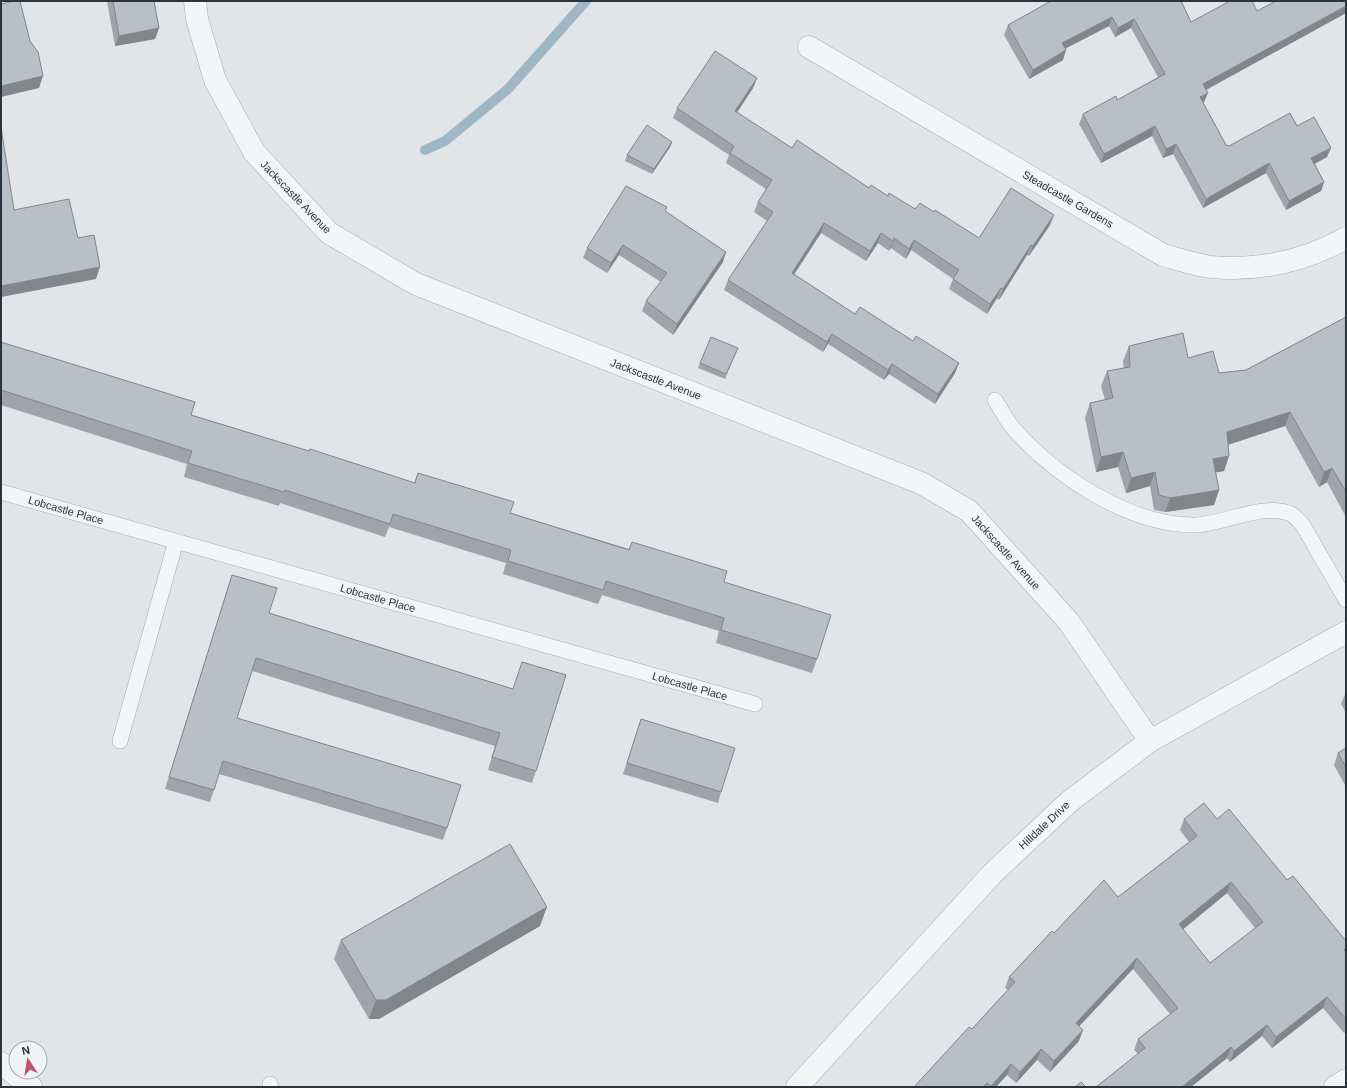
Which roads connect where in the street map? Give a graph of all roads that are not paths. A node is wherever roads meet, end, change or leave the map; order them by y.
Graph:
1 (195, 1) edge
2 (809, 47) dead end
3 (1346, 238) edge
4 (995, 400) dead end
5 (1, 492) edge
6 (176, 541) junction
7 (1346, 600) edge
8 (1346, 632) edge
9 (755, 704) dead end
10 (1150, 740) junction
11 (120, 741) dead end
12 (1, 1063) edge
13 (1346, 1080) edge
14 (31, 1087) edge
15 (797, 1087) edge
16 (1335, 1087) edge

1 - 10 street, Jackscastle Avenue
2 - 3 street, Steadcastle Gardens
4 - 7 lane
5 - 6 lane, Lobcastle Place
6 - 9 lane, Lobcastle Place
6 - 11 lane
8 - 10 street, Hilldale Drive
10 - 15 street, Hilldale Drive
12 - 14 street
13 - 16 street

